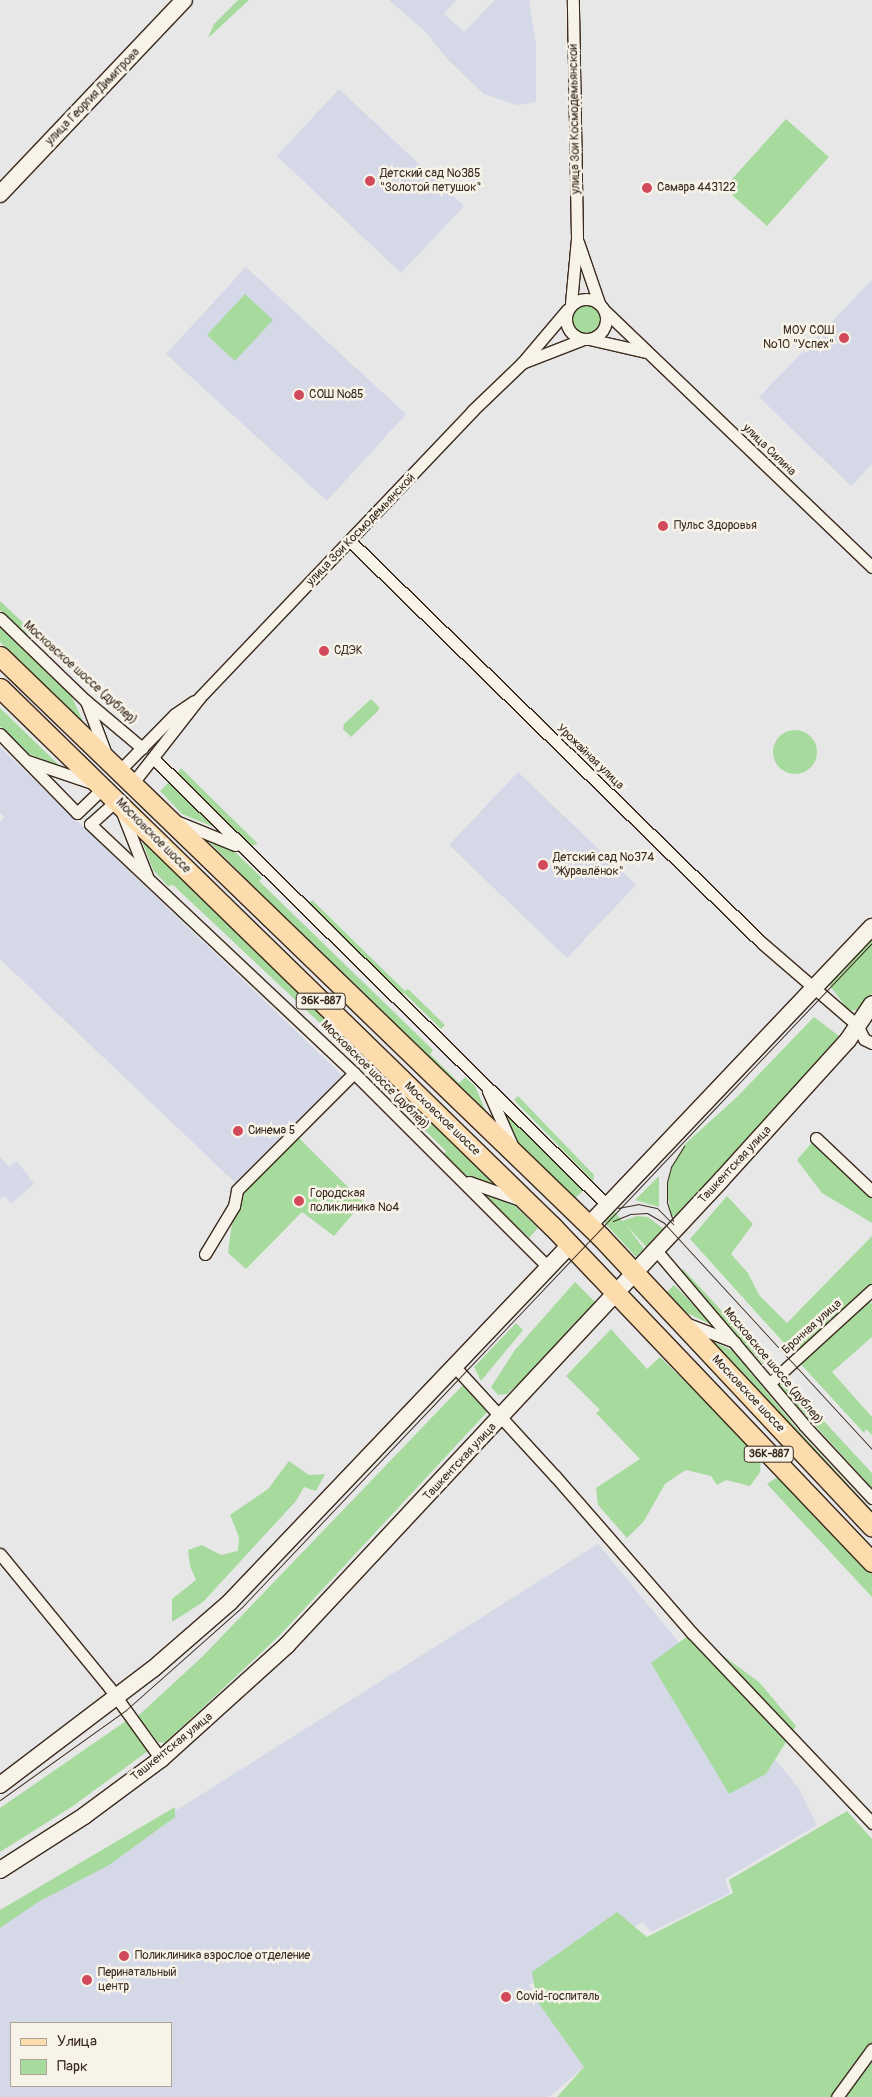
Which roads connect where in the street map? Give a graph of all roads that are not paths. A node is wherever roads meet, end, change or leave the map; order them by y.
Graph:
1 (184, 0) edge
2 (573, 0) edge
3 (0, 194) edge
4 (577, 238) junction
5 (569, 307) junction
6 (602, 307) junction
7 (585, 339) junction
8 (647, 352) junction
9 (522, 364) junction
10 (350, 541) junction
11 (872, 567) edge
12 (0, 618) edge
13 (0, 656) edge
14 (0, 688) edge
15 (200, 697) junction
16 (85, 700) junction
17 (0, 734) edge
18 (142, 748) junction
19 (153, 758) junction
20 (27, 761) junction
21 (120, 772) junction
22 (110, 793) junction
23 (167, 817) junction
24 (90, 824) joint
25 (242, 848) junction
26 (147, 876) junction
27 (872, 926) edge
28 (814, 988) junction
29 (872, 1004) edge
30 (856, 1025) junction
31 (872, 1043) edge
32 (354, 1073) junction
33 (485, 1085) junction
34 (816, 1138) dead end
35 (516, 1155) junction
36 (465, 1181) junction
37 (872, 1191) edge
38 (526, 1202) junction
39 (606, 1204) junction
40 (589, 1224) junction
41 (570, 1245) junction
42 (655, 1249) junction
43 (205, 1254) dead end
44 (549, 1268) junction
45 (635, 1272) junction
46 (872, 1290) edge
47 (616, 1293) junction
48 (679, 1320) junction
49 (736, 1342) junction
50 (455, 1367) junction
51 (770, 1383) junction
52 (503, 1417) junction
53 (872, 1498) edge
54 (872, 1527) edge
55 (0, 1554) edge
56 (872, 1562) edge
57 (116, 1697) junction
58 (161, 1759) junction
59 (0, 1785) edge
60 (872, 1823) edge
61 (0, 1870) edge
62 (872, 2049) edge
63 (837, 2097) edge

1 - 3 main road, улица Георгия Димитрова
2 - 4 street, улица Зои Космодемьянской
4 - 5 street, улица Зои Космодемьянской
4 - 6 street, улица Зои Космодемьянской
5 - 6 street
5 - 7 street
5 - 9 street, улица Зои Космодемьянской
6 - 7 street
6 - 8 street, улица Силина
7 - 8 street
7 - 9 street, улица Зои Космодемьянской
8 - 11 street, улица Силина
9 - 10 street, улица Зои Космодемьянской
10 - 15 street, улица Зои Космодемьянской
10 - 28 street, Урожайная улица
12 - 16 street, Московское шоссе (дублер)
13 - 21 main road, Московское шоссе / 36К-887
14 - 22 main road, Московское шоссе / 36К-887
15 - 18 street, улица Зои Космодемьянской
15 - 19 street, улица Зои Космодемьянской
16 - 18 street, Московское шоссе (дублер)
16 - 21 street
17 - 20 street
18 - 21 street, улица Зои Космодемьянской
19 - 21 street, улица Зои Космодемьянской
19 - 25 street
20 - 22 street
20 - 22 street, улица Зои Космодемьянской
21 - 22 main road, улица Зои Космодемьянской
21 - 23 main road, Московское шоссе / 36К-887
22 - 24 street, улица Зои Космодемьянской
22 - 26 street
22 - 38 main road, Московское шоссе / 36К-887
23 - 25 street
23 - 35 main road, Московское шоссе / 36К-887
24 - 26 street, Московское шоссе (дублер)
25 - 33 street
26 - 32 street, Московское шоссе (дублер)
27 - 28 main road
28 - 30 street, Урожайная улица
28 - 39 main road
29 - 30 main road, Ташкентская улица
30 - 31 street
30 - 42 main road, Ташкентская улица
32 - 36 street, Московское шоссе (дублер)
32 - 43 street
33 - 35 street
33 - 39 street
34 - 37 street
35 - 40 main road, Московское шоссе / 36К-887
36 - 38 street
36 - 44 street, Московское шоссе (дублер)
38 - 41 main road, Московское шоссе / 36К-887
39 - 40 main road
40 - 41 main road
40 - 45 main road, Московское шоссе / 36К-887
41 - 44 main road
41 - 47 main road, Московское шоссе / 36К-887
42 - 45 main road, Ташкентская улица
42 - 49 street, Московское шоссе (дублер)
44 - 50 main road
45 - 47 main road, Ташкентская улица
45 - 48 main road, Московское шоссе / 36К-887
46 - 51 street, Бронная улица
47 - 52 main road, Ташкентская улица
47 - 56 main road, Московское шоссе / 36К-887
48 - 49 street
48 - 54 main road, Московское шоссе / 36К-887
49 - 51 street, Московское шоссе (дублер)
50 - 52 street
50 - 57 main road
51 - 53 street, Московское шоссе (дублер)
52 - 58 main road, Ташкентская улица
52 - 60 street
55 - 57 street
57 - 58 street
57 - 59 main road
58 - 61 main road, Ташкентская улица
62 - 63 street

